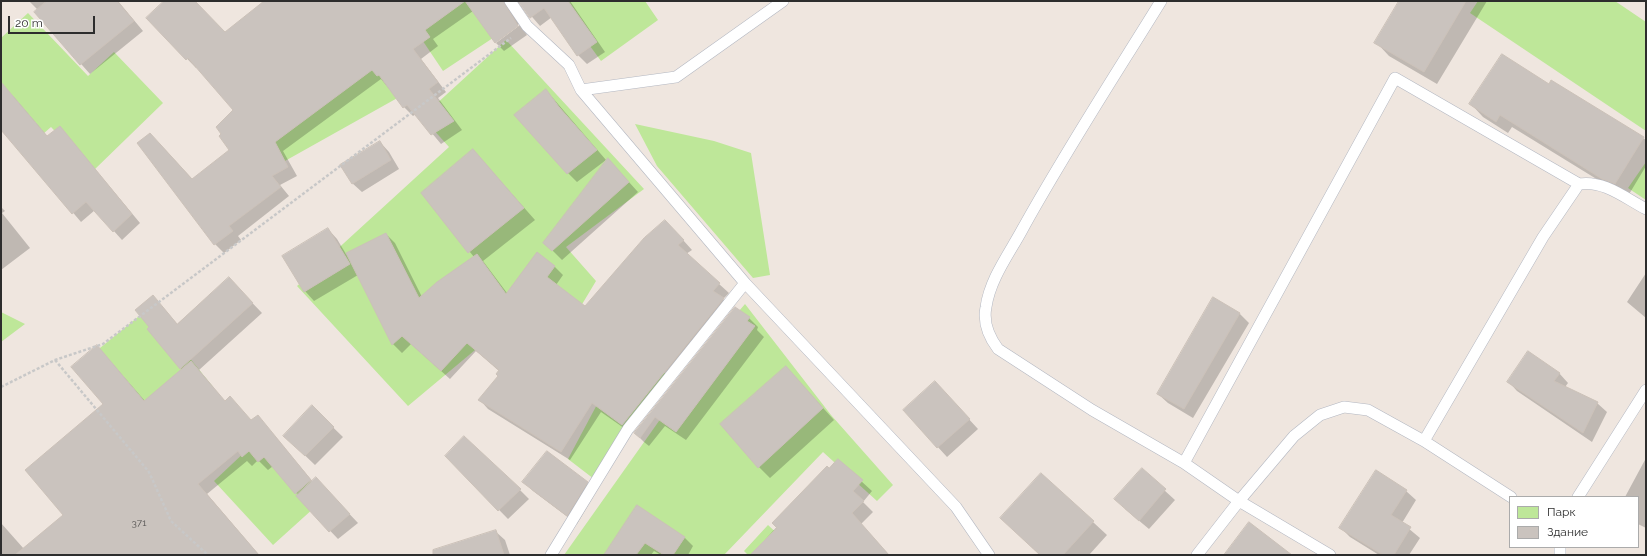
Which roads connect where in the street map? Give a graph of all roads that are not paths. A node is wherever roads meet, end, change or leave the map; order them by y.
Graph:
1 (510, 1) edge
2 (783, 1) edge
3 (1161, 1) edge
4 (581, 90) junction
5 (1579, 184) junction
6 (1646, 209) edge
7 (745, 283) junction
8 (1646, 390) edge
9 (1424, 441) junction
10 (1184, 464) junction
11 (1509, 496) edge
12 (1579, 496) edge
13 (1239, 501) junction
14 (551, 555) edge
15 (989, 555) edge
16 (1197, 555) edge
17 (1330, 555) edge

1 - 4 lane
2 - 4 lane
3 - 10 lane
4 - 7 lane
5 - 6 lane
5 - 9 lane
5 - 10 lane
7 - 14 lane
7 - 15 lane
8 - 12 lane
9 - 11 lane
9 - 13 lane
10 - 13 lane
13 - 16 lane
13 - 17 lane

